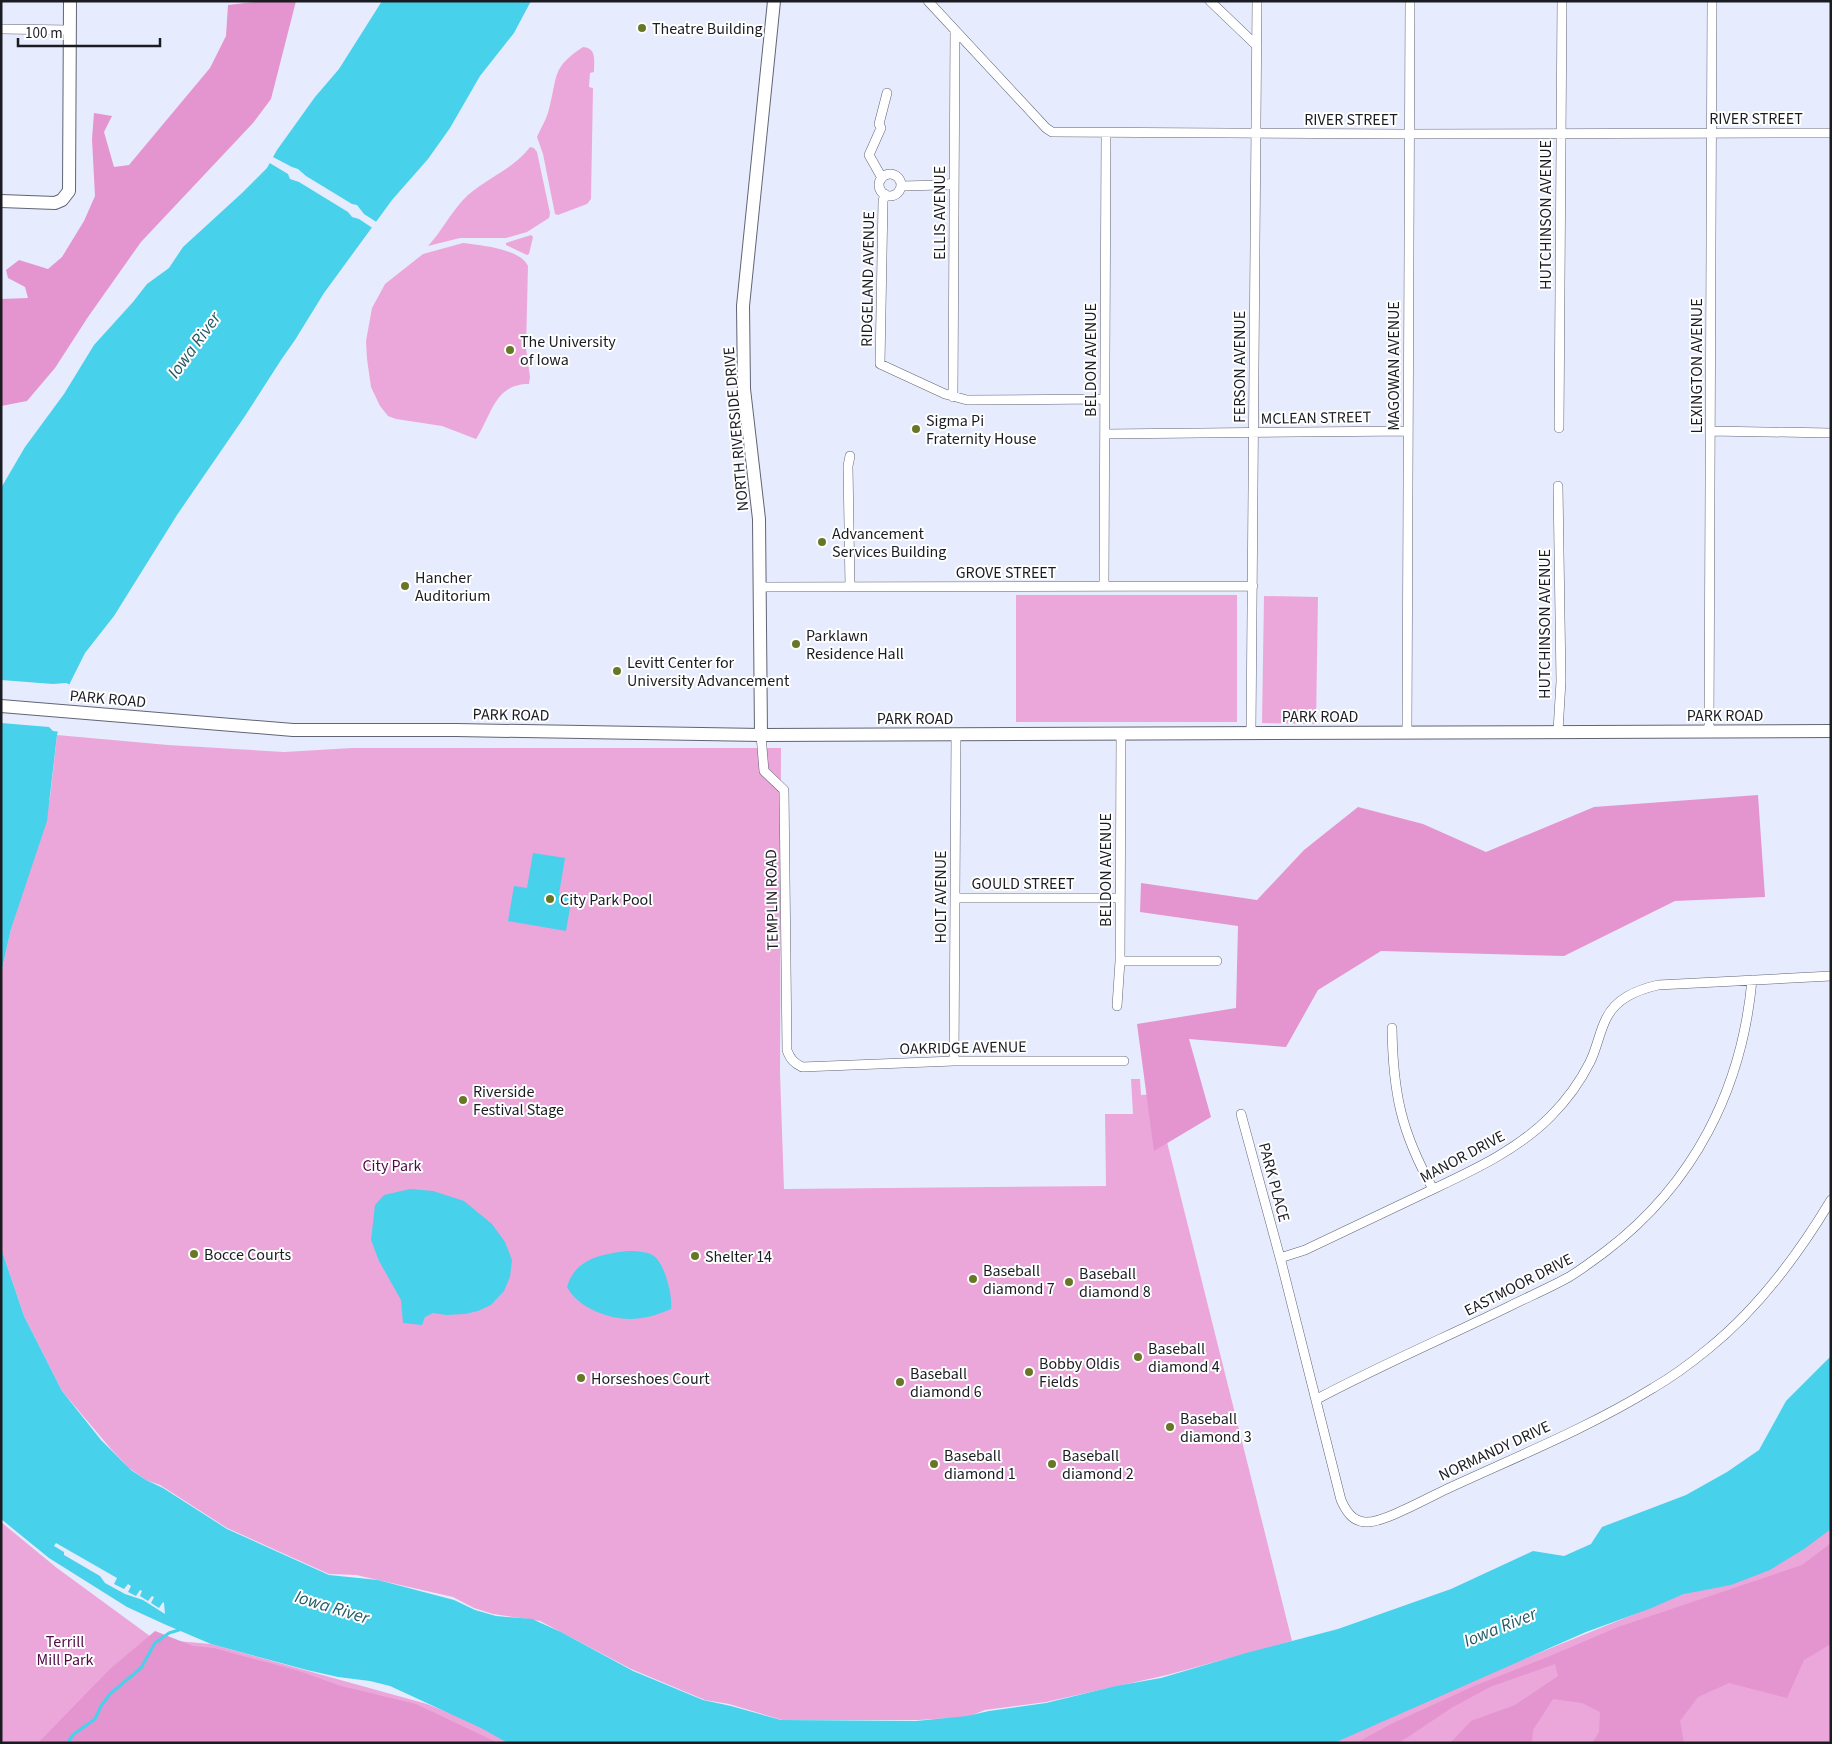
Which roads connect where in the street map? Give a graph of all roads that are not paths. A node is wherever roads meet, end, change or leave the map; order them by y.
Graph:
1 (70, 1) edge
2 (774, 1) edge
3 (928, 1) edge
4 (1210, 1) edge
5 (1257, 1) edge
6 (1410, 1) edge
7 (1562, 1) edge
8 (1712, 1) edge
9 (1, 29) edge
10 (70, 30) junction
11 (955, 30) junction
12 (1257, 46) junction
13 (887, 93) dead end
14 (1106, 133) junction
15 (1712, 133) junction
16 (1831, 133) edge
17 (1256, 134) junction
18 (1410, 134) junction
19 (1561, 134) junction
20 (882, 178) junction
21 (954, 183) junction
22 (901, 186) junction
23 (885, 194) junction
24 (1, 201) edge
25 (953, 397) junction
26 (1105, 399) junction
27 (1560, 428) dead end
28 (1408, 431) junction
29 (1710, 431) junction
30 (1254, 433) junction
31 (1831, 433) edge
32 (1105, 434) junction
33 (850, 456) dead end
34 (1558, 486) dead end
35 (1104, 586) junction
36 (1252, 586) junction
37 (760, 587) junction
38 (850, 587) junction
39 (1, 706) edge
40 (1558, 731) junction
41 (1709, 731) junction
42 (1831, 731) edge
43 (1251, 732) junction
44 (1407, 732) junction
45 (956, 734) junction
46 (1121, 734) junction
47 (761, 735) junction
48 (956, 898) junction
49 (1120, 898) junction
50 (1120, 961) junction
51 (1217, 961) dead end
52 (1831, 976) edge
53 (1752, 980) junction
54 (1117, 1006) dead end
55 (1392, 1028) dead end
56 (954, 1061) junction
57 (1124, 1061) dead end
58 (802, 1067) joint
59 (1241, 1114) dead end
60 (1433, 1189) junction
61 (1831, 1200) edge
62 (1280, 1258) junction
63 (1317, 1399) junction

1 - 10 street
2 - 37 street, NORTH RIVERSIDE DRIVE
3 - 11 street, RIVER STREET
4 - 12 street
5 - 12 street, FERSON AVENUE
6 - 18 street, MAGOWAN AVENUE
7 - 19 street, HUTCHINSON AVENUE
8 - 15 street, LEXINGTON AVENUE
9 - 10 street
10 - 24 street
11 - 14 street, RIVER STREET
11 - 21 street, ELLIS AVENUE
12 - 17 street, FERSON AVENUE
13 - 20 street, RIDGELAND AVENUE
14 - 17 street, RIVER STREET
14 - 26 street, BELDON AVENUE
15 - 16 street, RIVER STREET
15 - 19 street, RIVER STREET
15 - 29 street, LEXINGTON AVENUE
17 - 18 street, RIVER STREET
17 - 30 street, FERSON AVENUE
18 - 19 street, RIVER STREET
18 - 28 street, MAGOWAN AVENUE
19 - 27 street, HUTCHINSON AVENUE
20 - 22 street
20 - 23 street, RIDGELAND AVENUE
21 - 22 street
21 - 25 street, ELLIS AVENUE
22 - 23 street, RIDGELAND AVENUE
23 - 25 street, RIDGELAND AVENUE
25 - 26 street
26 - 32 street, BELDON AVENUE
28 - 30 street, MCLEAN STREET
28 - 44 street, MAGOWAN AVENUE
29 - 31 street
29 - 41 street, LEXINGTON AVENUE
30 - 32 street, MCLEAN STREET
30 - 36 street, FERSON AVENUE
32 - 35 street, BELDON AVENUE
33 - 38 street
34 - 40 street, HUTCHINSON AVENUE
35 - 36 street, GROVE STREET
35 - 38 street, GROVE STREET
36 - 43 street, FERSON AVENUE
37 - 38 street, GROVE STREET
37 - 47 street, NORTH RIVERSIDE DRIVE
39 - 47 street, PARK ROAD
40 - 41 street, PARK ROAD
40 - 44 street, PARK ROAD
41 - 42 street, PARK ROAD
43 - 44 street, PARK ROAD
43 - 46 street, PARK ROAD
45 - 46 street, PARK ROAD
45 - 47 street, PARK ROAD
45 - 48 street, HOLT AVENUE
46 - 49 street, BELDON AVENUE
47 - 58 street, TEMPLIN ROAD
48 - 49 street, GOULD STREET
48 - 56 street, HOLT AVENUE
49 - 50 street, BELDON AVENUE
50 - 51 street
50 - 54 street, BELDON AVENUE
52 - 53 street, MANOR DRIVE
53 - 60 street, MANOR DRIVE
53 - 63 street, EASTMOOR DRIVE
55 - 60 street
56 - 57 street, OAKRIDGE AVENUE
56 - 58 street, OAKRIDGE AVENUE
59 - 62 street, PARK PLACE
60 - 62 street, MANOR DRIVE
61 - 63 street, NORMANDY DRIVE
62 - 63 street, NORMANDY DRIVE

